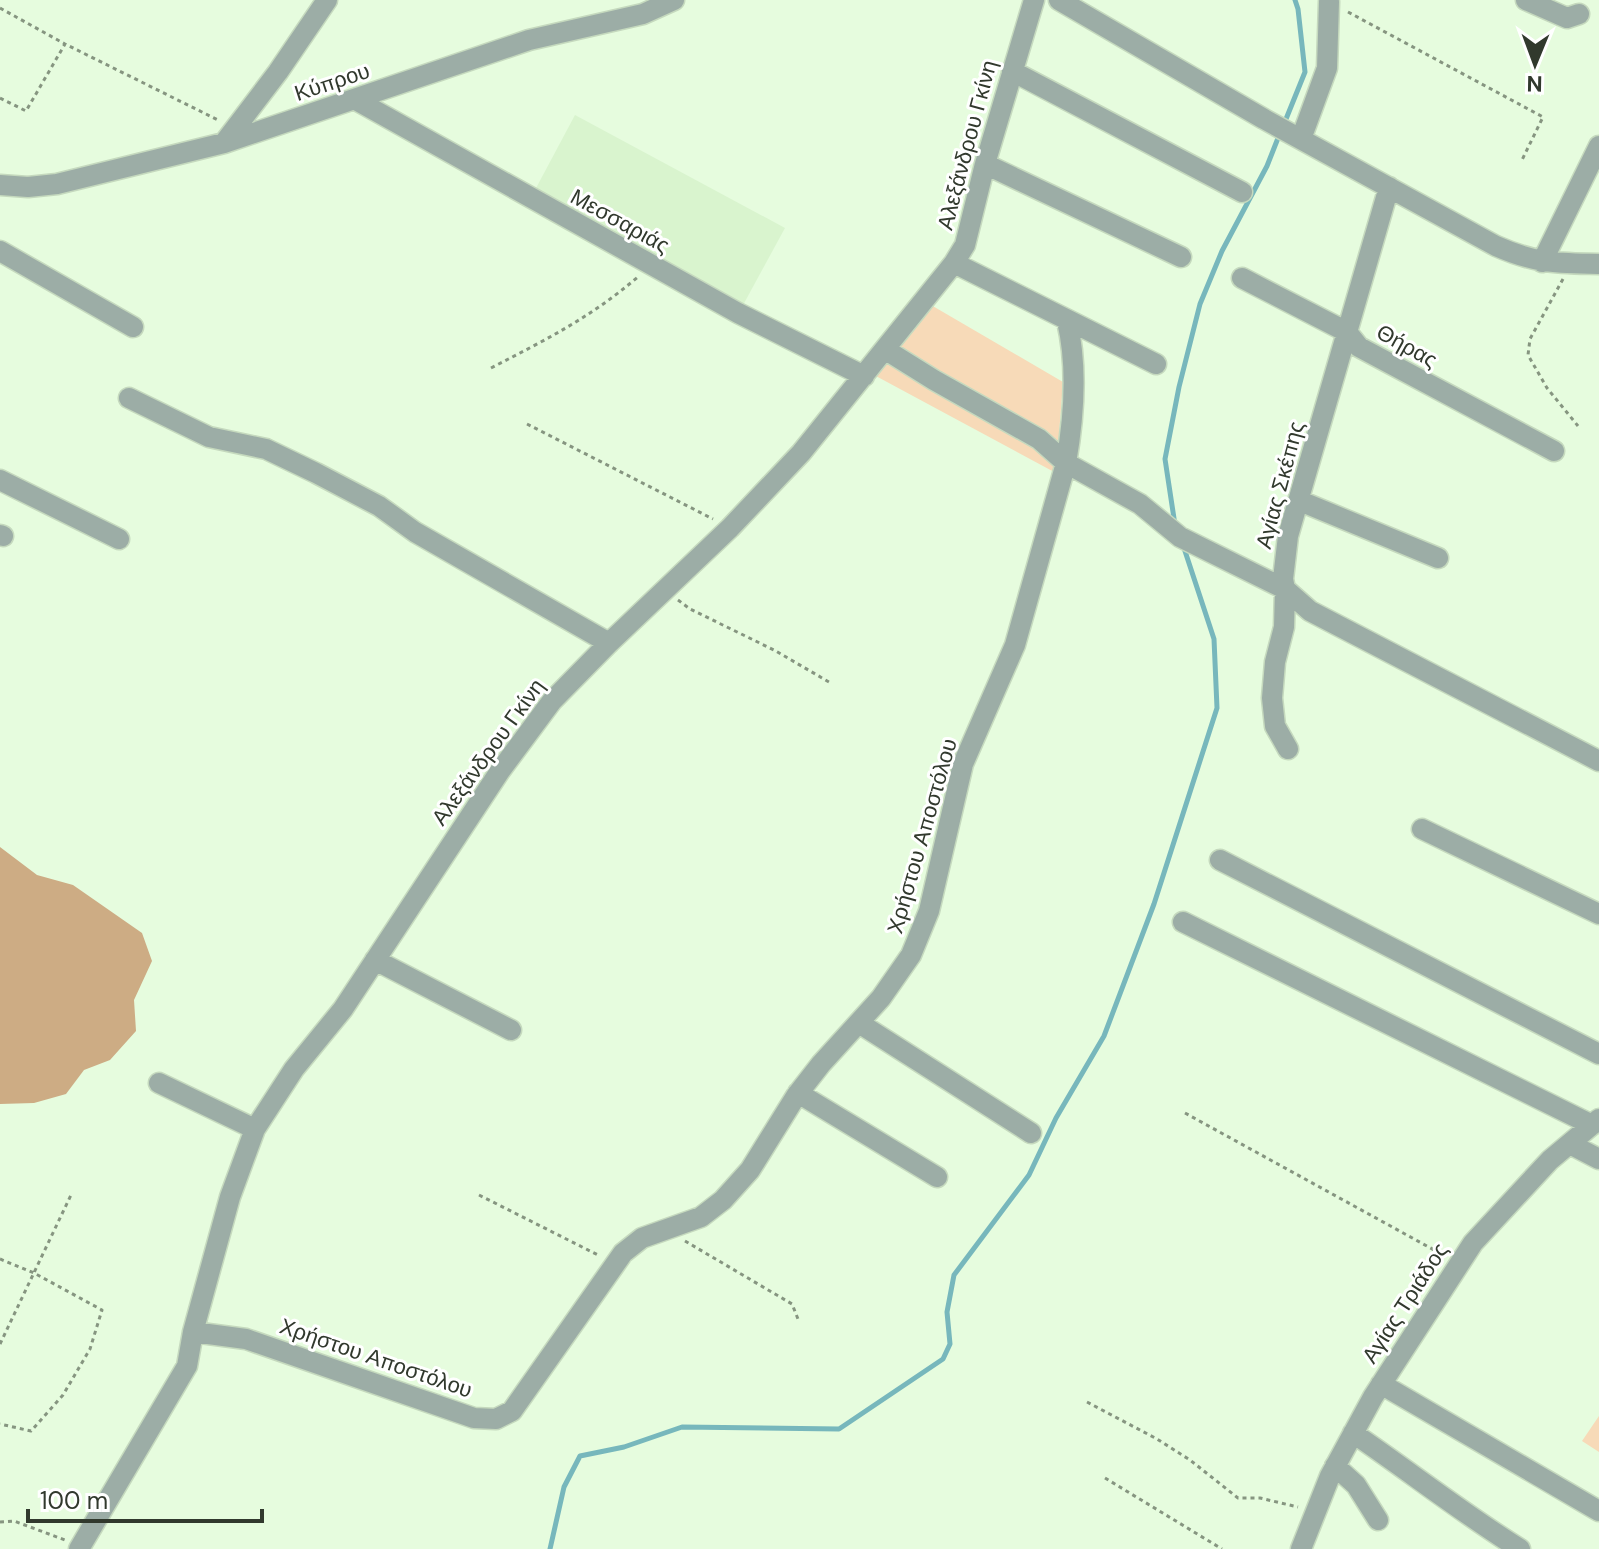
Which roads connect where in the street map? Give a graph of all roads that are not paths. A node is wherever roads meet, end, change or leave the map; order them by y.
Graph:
1 (327, 0) edge
2 (674, 0) edge
3 (1034, 0) edge
4 (1059, 0) edge
5 (1526, 0) edge
6 (1329, 2) edge
7 (1579, 14) dead end
8 (1012, 71) junction
9 (356, 100) junction
10 (230, 136) junction
11 (1299, 138) junction
12 (1599, 146) edge
13 (985, 164) junction
14 (0, 185) edge
15 (1389, 187) junction
16 (1242, 192) dead end
17 (0, 251) edge
18 (1181, 257) dead end
19 (1542, 262) junction
20 (954, 263) junction
21 (1599, 264) edge
22 (1242, 278) dead end
23 (1067, 321) junction
24 (133, 327) dead end
25 (1347, 332) junction
26 (886, 350) junction
27 (1156, 364) dead end
28 (864, 376) junction
29 (129, 398) dead end
30 (1554, 451) dead end
31 (1066, 463) junction
32 (0, 480) edge
33 (1300, 501) junction
34 (119, 539) dead end
35 (1438, 558) dead end
36 (1285, 589) junction
37 (609, 643) junction
38 (1288, 749) dead end
39 (1599, 761) edge
40 (1422, 829) dead end
41 (1220, 860) dead end
42 (1599, 914) edge
43 (1183, 922) dead end
44 (375, 960) junction
45 (859, 1023) junction
46 (511, 1030) dead end
47 (1599, 1054) edge
48 (159, 1083) dead end
49 (798, 1093) junction
50 (1595, 1122) edge
51 (255, 1129) junction
52 (1031, 1133) dead end
53 (1570, 1144) junction
54 (1599, 1159) edge
55 (937, 1177) dead end
56 (193, 1332) junction
57 (1381, 1384) junction
58 (1353, 1433) junction
59 (1335, 1466) junction
60 (1599, 1511) edge
61 (1378, 1520) dead end
62 (80, 1548) edge
63 (1301, 1549) edge
64 (1520, 1549) edge

1 - 10 street
2 - 9 street, Κύπρου
3 - 8 street, Αλεξάνδρου Γκίνη
4 - 11 street
5 - 7 street
6 - 11 street
8 - 13 street, Αλεξάνδρου Γκίνη
8 - 16 street
9 - 10 street, Κύπρου
9 - 28 street, Μεσσαριάς
10 - 14 street, Κύπρου
11 - 15 street
12 - 19 street
13 - 18 street
13 - 20 street, Αλεξάνδρου Γκίνη
15 - 19 street
15 - 25 street, Αγίας Σκέπης
17 - 24 street
19 - 21 street
20 - 23 street
20 - 26 street, Αλεξάνδρου Γκίνη
22 - 25 street, Θήρας
23 - 27 street
23 - 31 street, Χρήστου Αποστόλου
25 - 30 street, Θήρας
25 - 33 street, Αγίας Σκέπης
26 - 28 street, Αλεξάνδρου Γκίνη
26 - 31 street
28 - 37 street, Αλεξάνδρου Γκίνη
29 - 37 street
31 - 36 street
31 - 45 street, Χρήστου Αποστόλου
32 - 34 street
33 - 35 street
33 - 36 street, Αγίας Σκέπης
36 - 38 street, Αγίας Σκέπης
36 - 39 street
37 - 44 street, Αλεξάνδρου Γκίνη
40 - 42 street
41 - 47 street
43 - 50 street
44 - 46 street
44 - 51 street, Αλεξάνδρου Γκίνη
45 - 49 street, Χρήστου Αποστόλου
45 - 52 street
48 - 51 street
49 - 55 street
49 - 56 street, Χρήστου Αποστόλου
50 - 53 street, Αγίας Τριάδος
51 - 56 street, Αλεξάνδρου Γκίνη
53 - 54 street
53 - 57 street, Αγίας Τριάδος
56 - 62 street, Αλεξάνδρου Γκίνη
57 - 58 street, Αγίας Τριάδος
57 - 60 street
58 - 59 street, Αγίας Τριάδος
58 - 64 street
59 - 61 street
59 - 63 street, Αγίας Τριάδος

